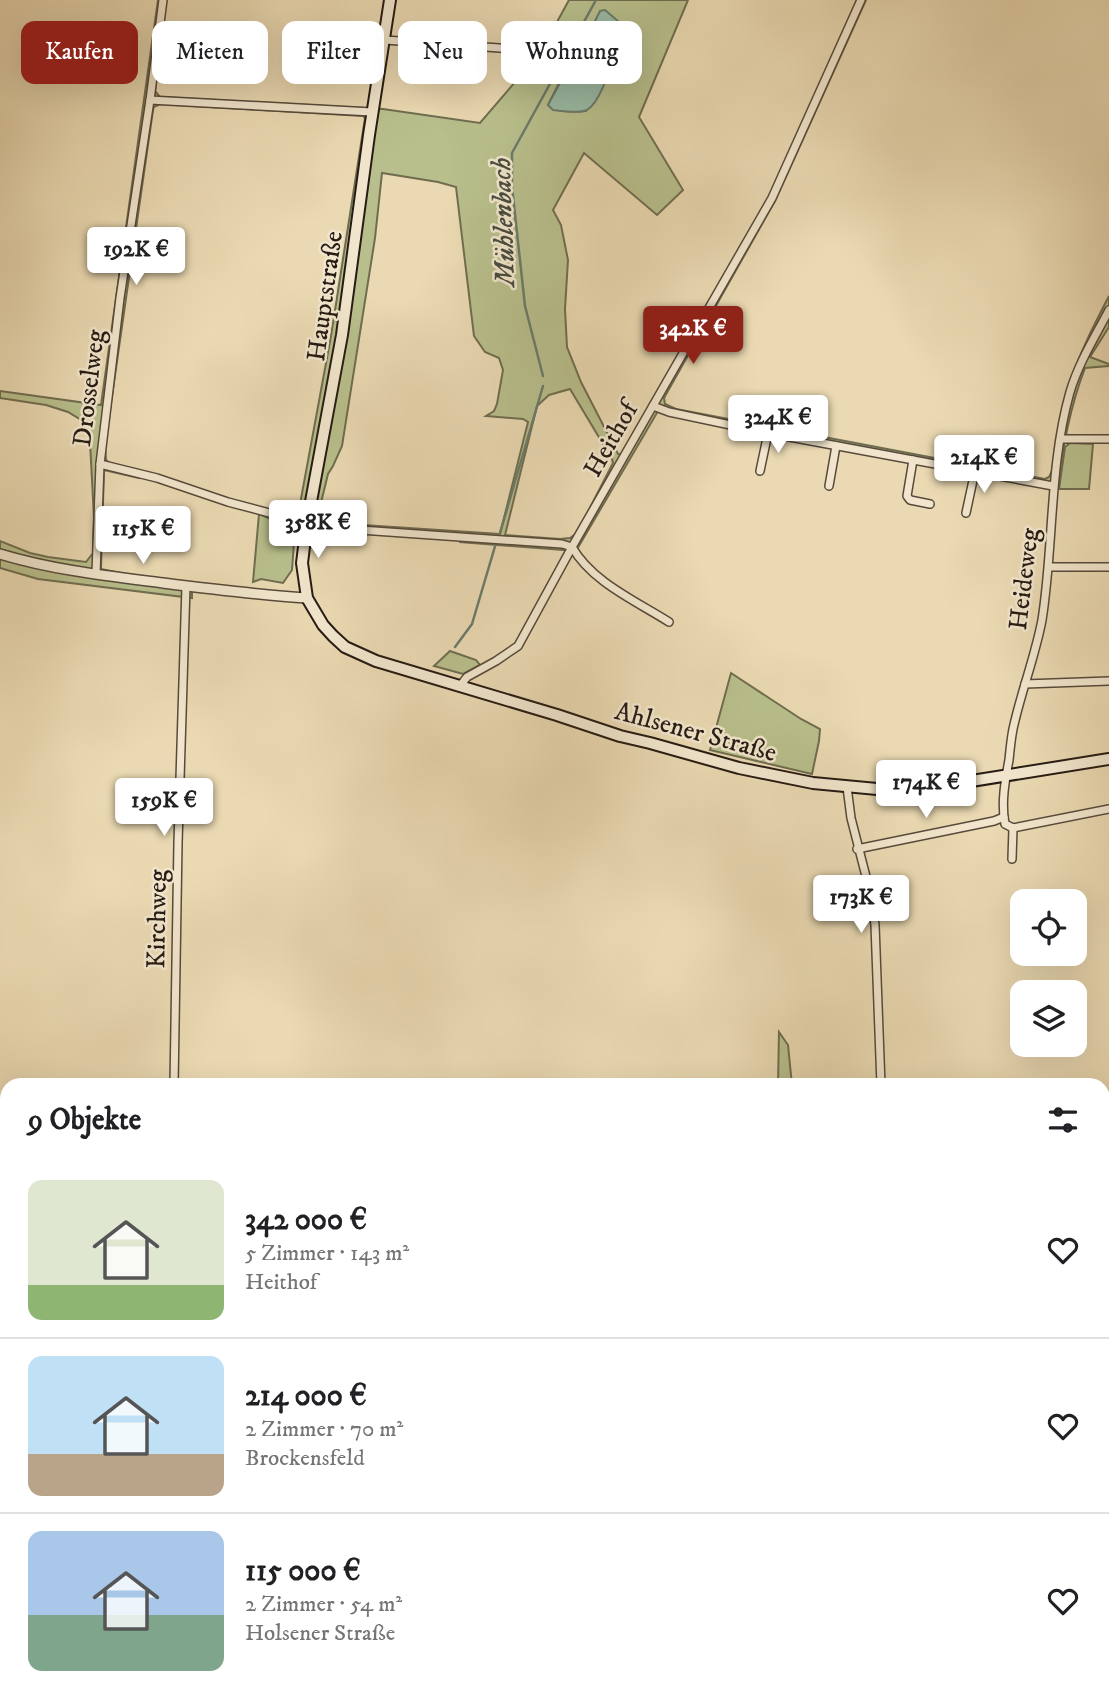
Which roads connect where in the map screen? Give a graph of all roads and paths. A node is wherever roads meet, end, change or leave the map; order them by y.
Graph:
1 (163, 0) edge
2 (390, 0) edge
3 (861, 0) edge
4 (385, 40) junction
5 (501, 48) edge
6 (150, 100) junction
7 (372, 112) junction
8 (1109, 310) edge
9 (653, 406) junction
10 (768, 433) junction
11 (1061, 439) junction
12 (1109, 439) edge
13 (836, 446) junction
14 (913, 460) junction
15 (100, 464) junction
16 (760, 471) dead end
17 (975, 471) junction
18 (829, 486) dead end
19 (1054, 486) junction
20 (930, 504) dead end
21 (966, 513) dead end
22 (307, 523) junction
23 (572, 547) junction
24 (0, 554) edge
25 (1049, 567) junction
26 (1109, 567) edge
27 (96, 574) junction
28 (186, 586) junction
29 (307, 598) junction
30 (669, 622) dead end
31 (1109, 681) edge
32 (1025, 684) junction
33 (460, 686) junction
34 (1109, 759) edge
35 (1006, 777) junction
36 (848, 787) junction
37 (1109, 809) edge
38 (1004, 817) junction
39 (1013, 828) junction
40 (857, 849) junction
41 (1012, 859) dead end
42 (174, 1078) edge
43 (881, 1078) edge

1 - 6 street, Drosselweg
2 - 4 main road, Hauptstraße
3 - 9 street, Heithof
4 - 5 street
4 - 7 main road, Hauptstraße
6 - 7 street
6 - 15 street, Drosselweg
7 - 22 main road, Hauptstraße
8 - 11 street, Heideweg
9 - 10 street
9 - 23 street, Heithof
10 - 13 street
10 - 16 street
11 - 12 street
11 - 19 street, Heideweg
13 - 14 street
13 - 18 street
14 - 17 street
14 - 20 street
15 - 22 street
15 - 27 street, Drosselweg
17 - 19 street
17 - 21 street
19 - 25 street, Heideweg
22 - 23 street
22 - 29 main road, Hauptstraße
23 - 30 street
23 - 33 street, Heithof
24 - 27 street
25 - 26 street
25 - 32 street, Heideweg
27 - 28 street
28 - 29 street
28 - 42 street, Kirchweg
29 - 33 main road, Ahlsener Straße
31 - 32 street
32 - 35 street, Heideweg
33 - 36 main road, Ahlsener Straße
34 - 35 main road, Ahlsener Straße
35 - 36 main road, Ahlsener Straße
35 - 38 street, Heideweg
36 - 40 street
37 - 39 street
38 - 39 street
38 - 40 street
39 - 41 street
40 - 43 street

